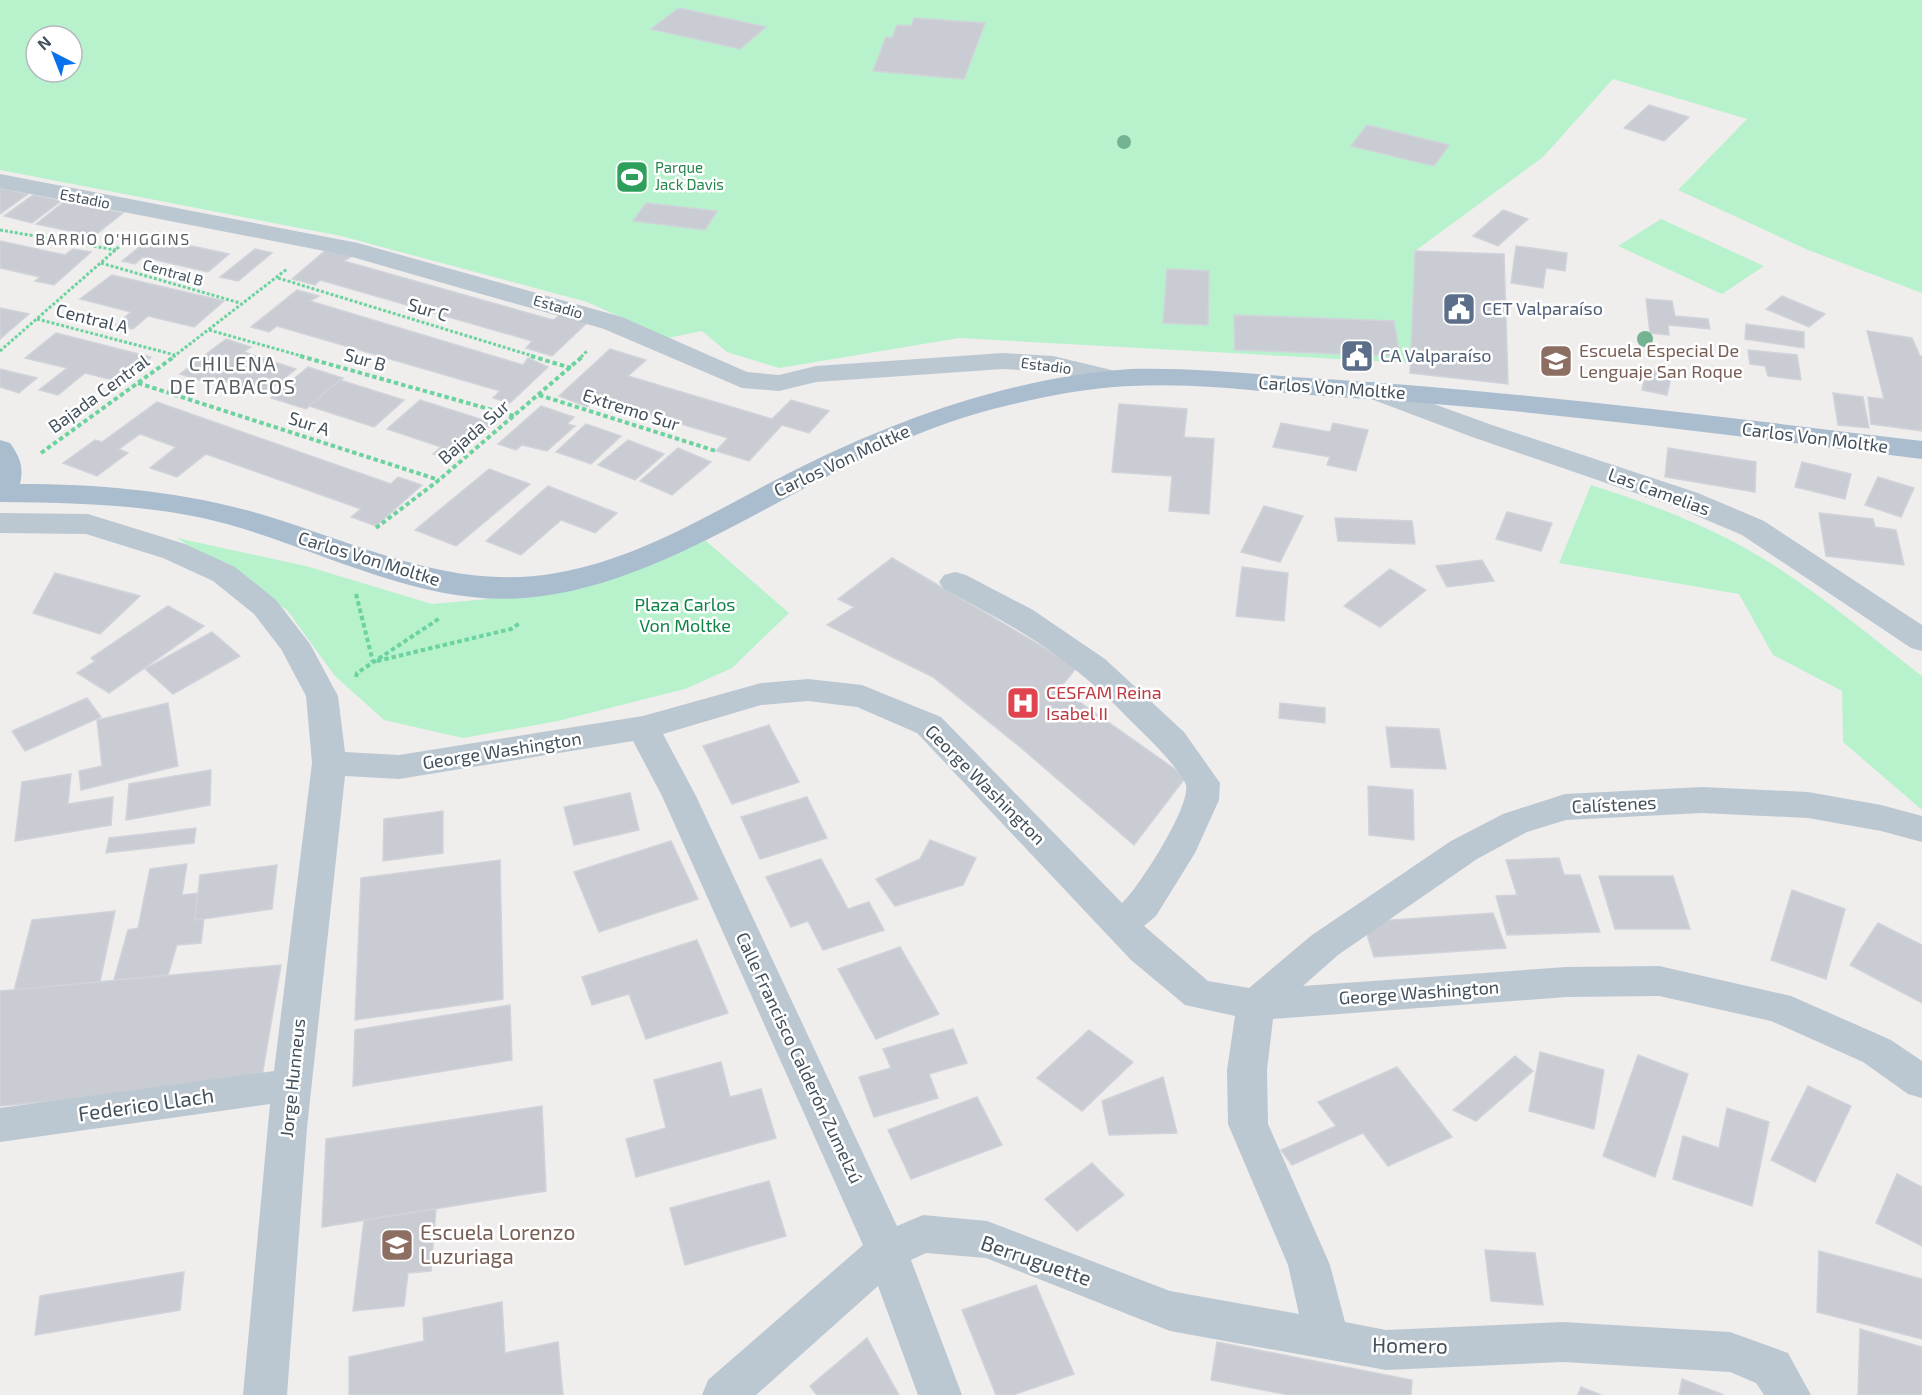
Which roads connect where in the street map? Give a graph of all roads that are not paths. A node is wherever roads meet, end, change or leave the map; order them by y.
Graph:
1 (0, 181) edge
2 (1113, 379) junction
3 (1373, 390) junction
4 (1922, 450) edge
5 (97, 494) joint
6 (6, 501) edge
7 (955, 582) dead end
8 (1922, 640) edge
9 (644, 728) junction
10 (329, 763) junction
11 (1922, 830) edge
12 (1120, 926) junction
13 (1256, 1005) junction
14 (1922, 1082) edge
15 (292, 1085) junction
16 (0, 1125) edge
17 (887, 1251) junction
18 (1327, 1339) junction
19 (265, 1395) edge
20 (724, 1395) edge
21 (940, 1395) edge
22 (1789, 1395) edge

1 - 2 street, Estadio
2 - 3 main road, Carlos Von Moltke
2 - 5 main road, Carlos Von Moltke
3 - 4 main road, Carlos Von Moltke
3 - 8 street, Las Camelias
5 - 6 street
6 - 10 street
7 - 12 street
9 - 10 street, George Washington
9 - 12 street, George Washington
9 - 17 street, Calle Francisco Calderón Zumelzú
10 - 15 street, Jorge Hunneus
11 - 13 street, Calístenes
12 - 13 street, George Washington
13 - 14 street, George Washington
13 - 18 street
15 - 16 street, Federico Llach
15 - 19 street, Jorge Hunneus
17 - 18 street, Berruguette
17 - 20 street, Berruguette
17 - 21 street, Calle Francisco Calderón Zumelzú
18 - 22 street, Homero

